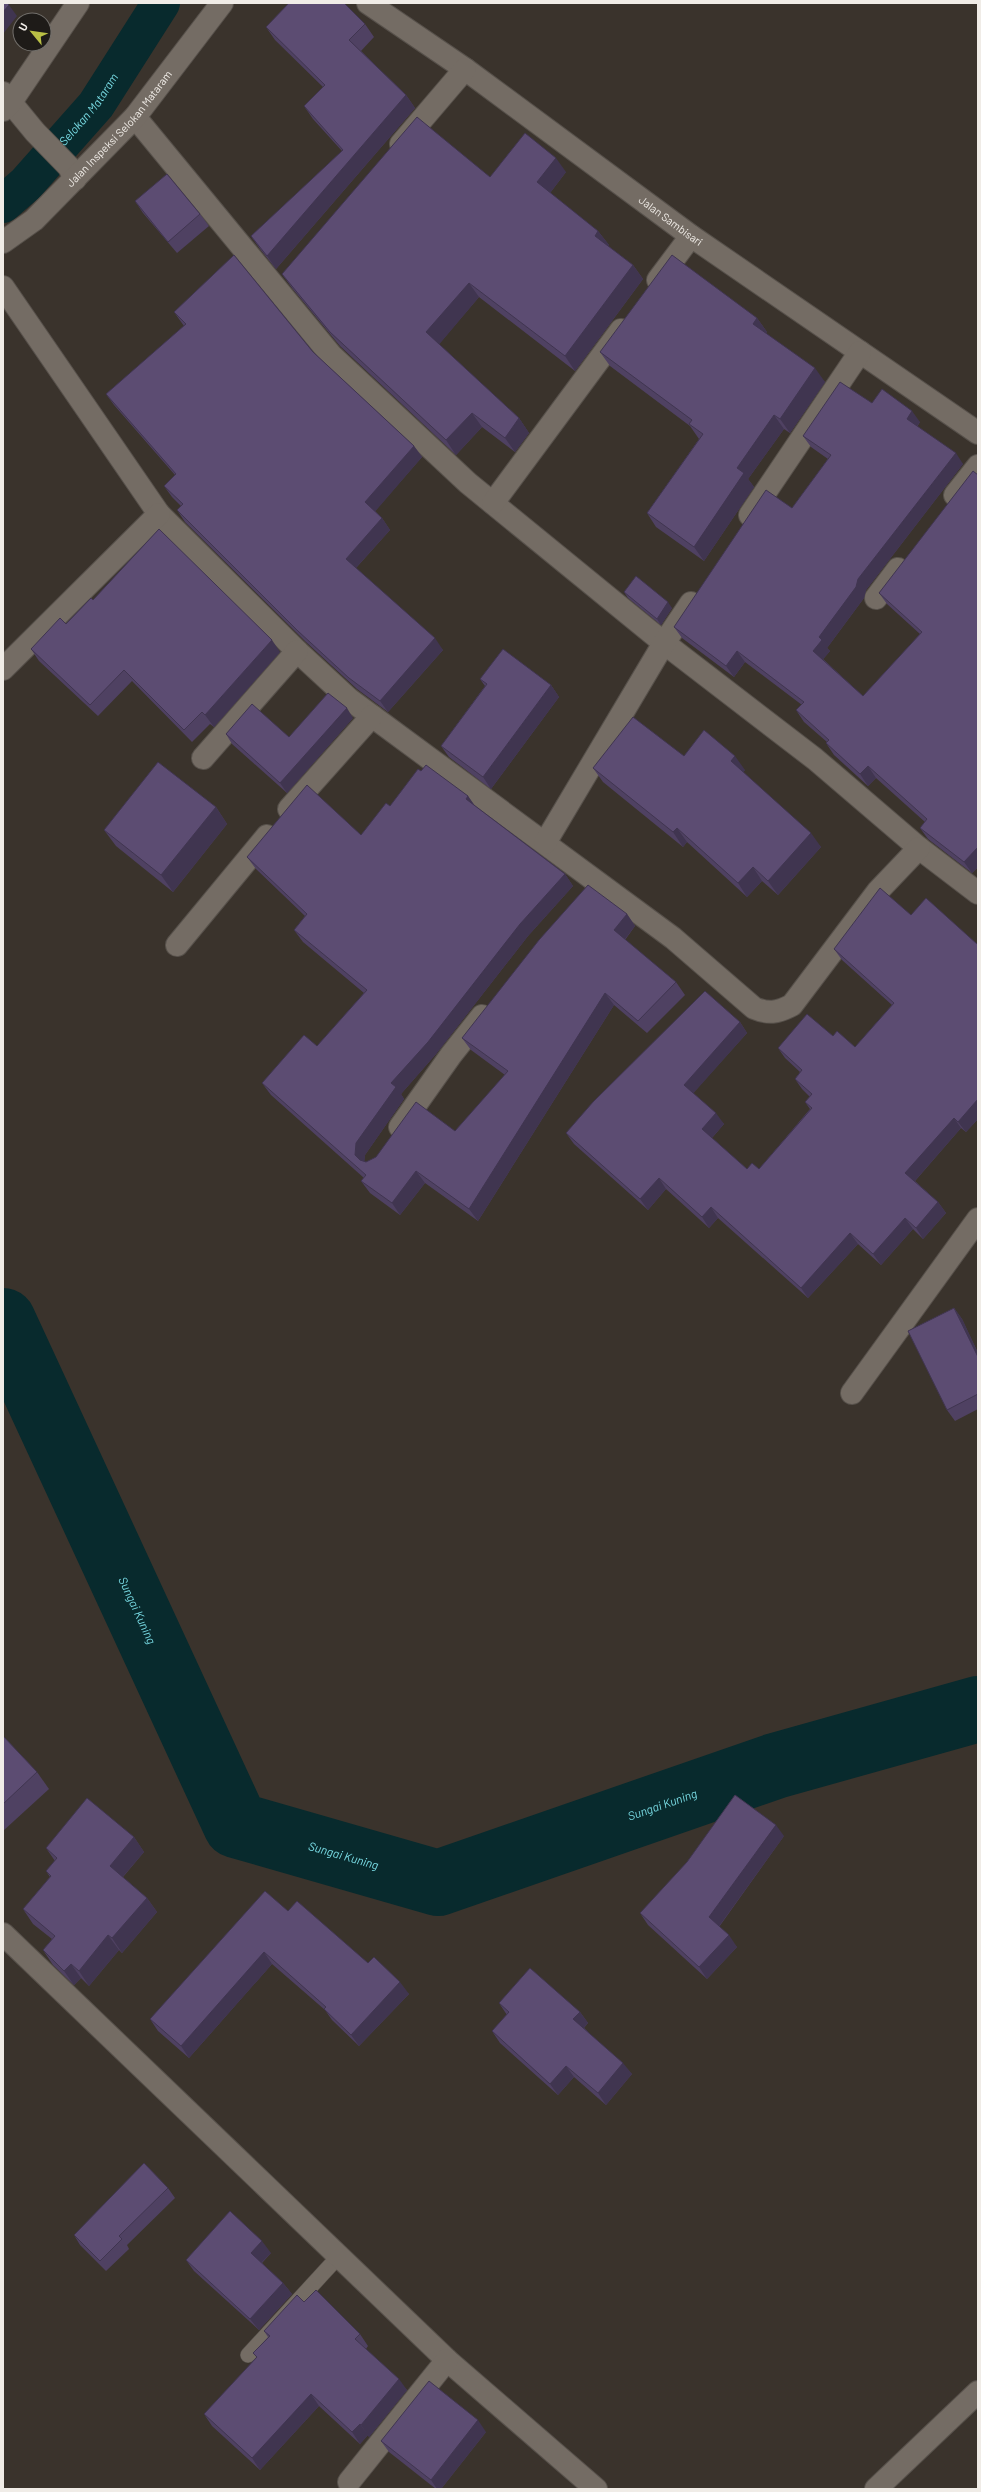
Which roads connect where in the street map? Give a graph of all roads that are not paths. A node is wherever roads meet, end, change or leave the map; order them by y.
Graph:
1 (78, 3) edge
2 (222, 3) edge
3 (368, 3) edge
4 (465, 69) junction
5 (6, 102) edge
6 (135, 117) junction
7 (389, 158) edge
8 (72, 173) junction
9 (691, 236) junction
10 (3, 242) edge
11 (292, 270) edge
12 (3, 287) edge
13 (276, 288) junction
14 (860, 352) junction
15 (978, 433) edge
16 (978, 466) edge
17 (493, 503) junction
18 (944, 510) edge
19 (159, 514) junction
20 (740, 531) edge
21 (910, 554) edge
22 (704, 584) edge
23 (876, 598) dead end
24 (664, 644) junction
25 (297, 651) junction
26 (3, 669) edge
27 (372, 716) junction
28 (203, 758) dead end
29 (545, 843) junction
30 (919, 848) junction
31 (596, 880) junction
32 (978, 893) edge
33 (580, 898) edge
34 (177, 945) dead end
35 (494, 1000) edge
36 (388, 1144) edge
37 (978, 1219) edge
38 (852, 1393) dead end
39 (3, 1934) edge
40 (338, 2257) junction
41 (248, 2355) dead end
42 (447, 2360) junction
43 (978, 2392) edge
44 (349, 2482) dead end
45 (596, 2489) edge
46 (876, 2489) edge

1 - 5 street
2 - 6 street, Jalan Inspeksi Selokan Mataram
3 - 4 street, Jalan Sambisari
4 - 7 street
4 - 9 street, Jalan Sambisari
5 - 8 street
6 - 8 street, Jalan Inspeksi Selokan Mataram
6 - 13 street
8 - 10 street, Jalan Inspeksi Selokan Mataram
9 - 14 street, Jalan Sambisari
9 - 17 street
11 - 13 street
12 - 19 street
13 - 17 street
14 - 15 street, Jalan Sambisari
14 - 20 street
16 - 18 street
17 - 24 street
19 - 25 street
19 - 26 street
21 - 23 street
22 - 24 street
24 - 29 street
24 - 30 street
25 - 27 street
25 - 28 street
27 - 29 street
27 - 34 street
29 - 31 street
30 - 31 street
30 - 32 street
31 - 33 street
35 - 36 street
37 - 38 street
39 - 40 street
40 - 41 lane
40 - 42 street
42 - 44 street
42 - 45 street
43 - 46 street

